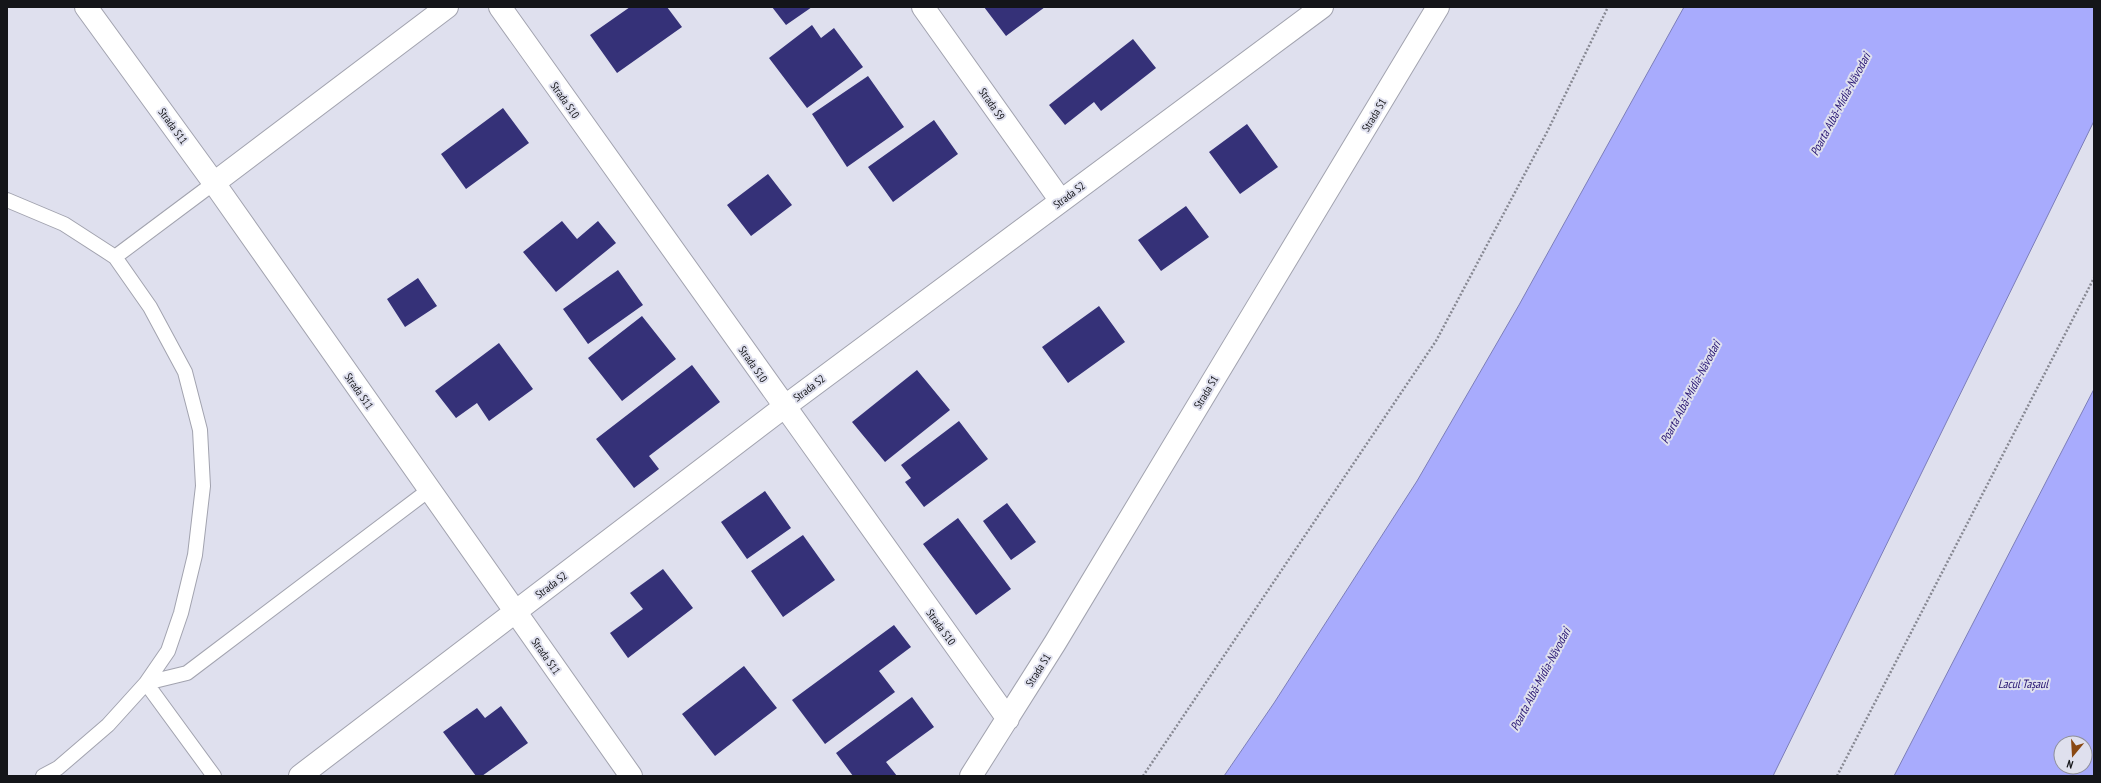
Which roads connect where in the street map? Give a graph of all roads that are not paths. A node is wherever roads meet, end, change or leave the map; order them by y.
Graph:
1 (86, 7) edge
2 (447, 7) edge
3 (500, 7) edge
4 (923, 7) edge
5 (1322, 7) edge
6 (1438, 7) edge
7 (214, 183) junction
8 (7, 200) edge
9 (1061, 200) junction
10 (115, 257) junction
11 (784, 407) junction
12 (429, 490) junction
13 (515, 613) junction
14 (146, 682) junction
15 (1008, 719) junction
16 (44, 776) edge
17 (214, 776) edge
18 (300, 776) edge
19 (631, 776) edge
20 (971, 776) edge

1 - 7 street, Strada S11
2 - 7 street
3 - 11 street, Strada S10
4 - 9 street, Strada S9
5 - 9 street, Strada S2
6 - 15 street, Strada S1
7 - 10 lane
7 - 12 street, Strada S11
8 - 10 lane
9 - 11 street, Strada S2
10 - 14 lane
11 - 13 street, Strada S2
11 - 15 street, Strada S10
12 - 13 street, Strada S11
12 - 14 lane
13 - 18 street, Strada S2
13 - 19 street, Strada S11
14 - 16 lane
14 - 17 lane
15 - 20 street, Strada S1

